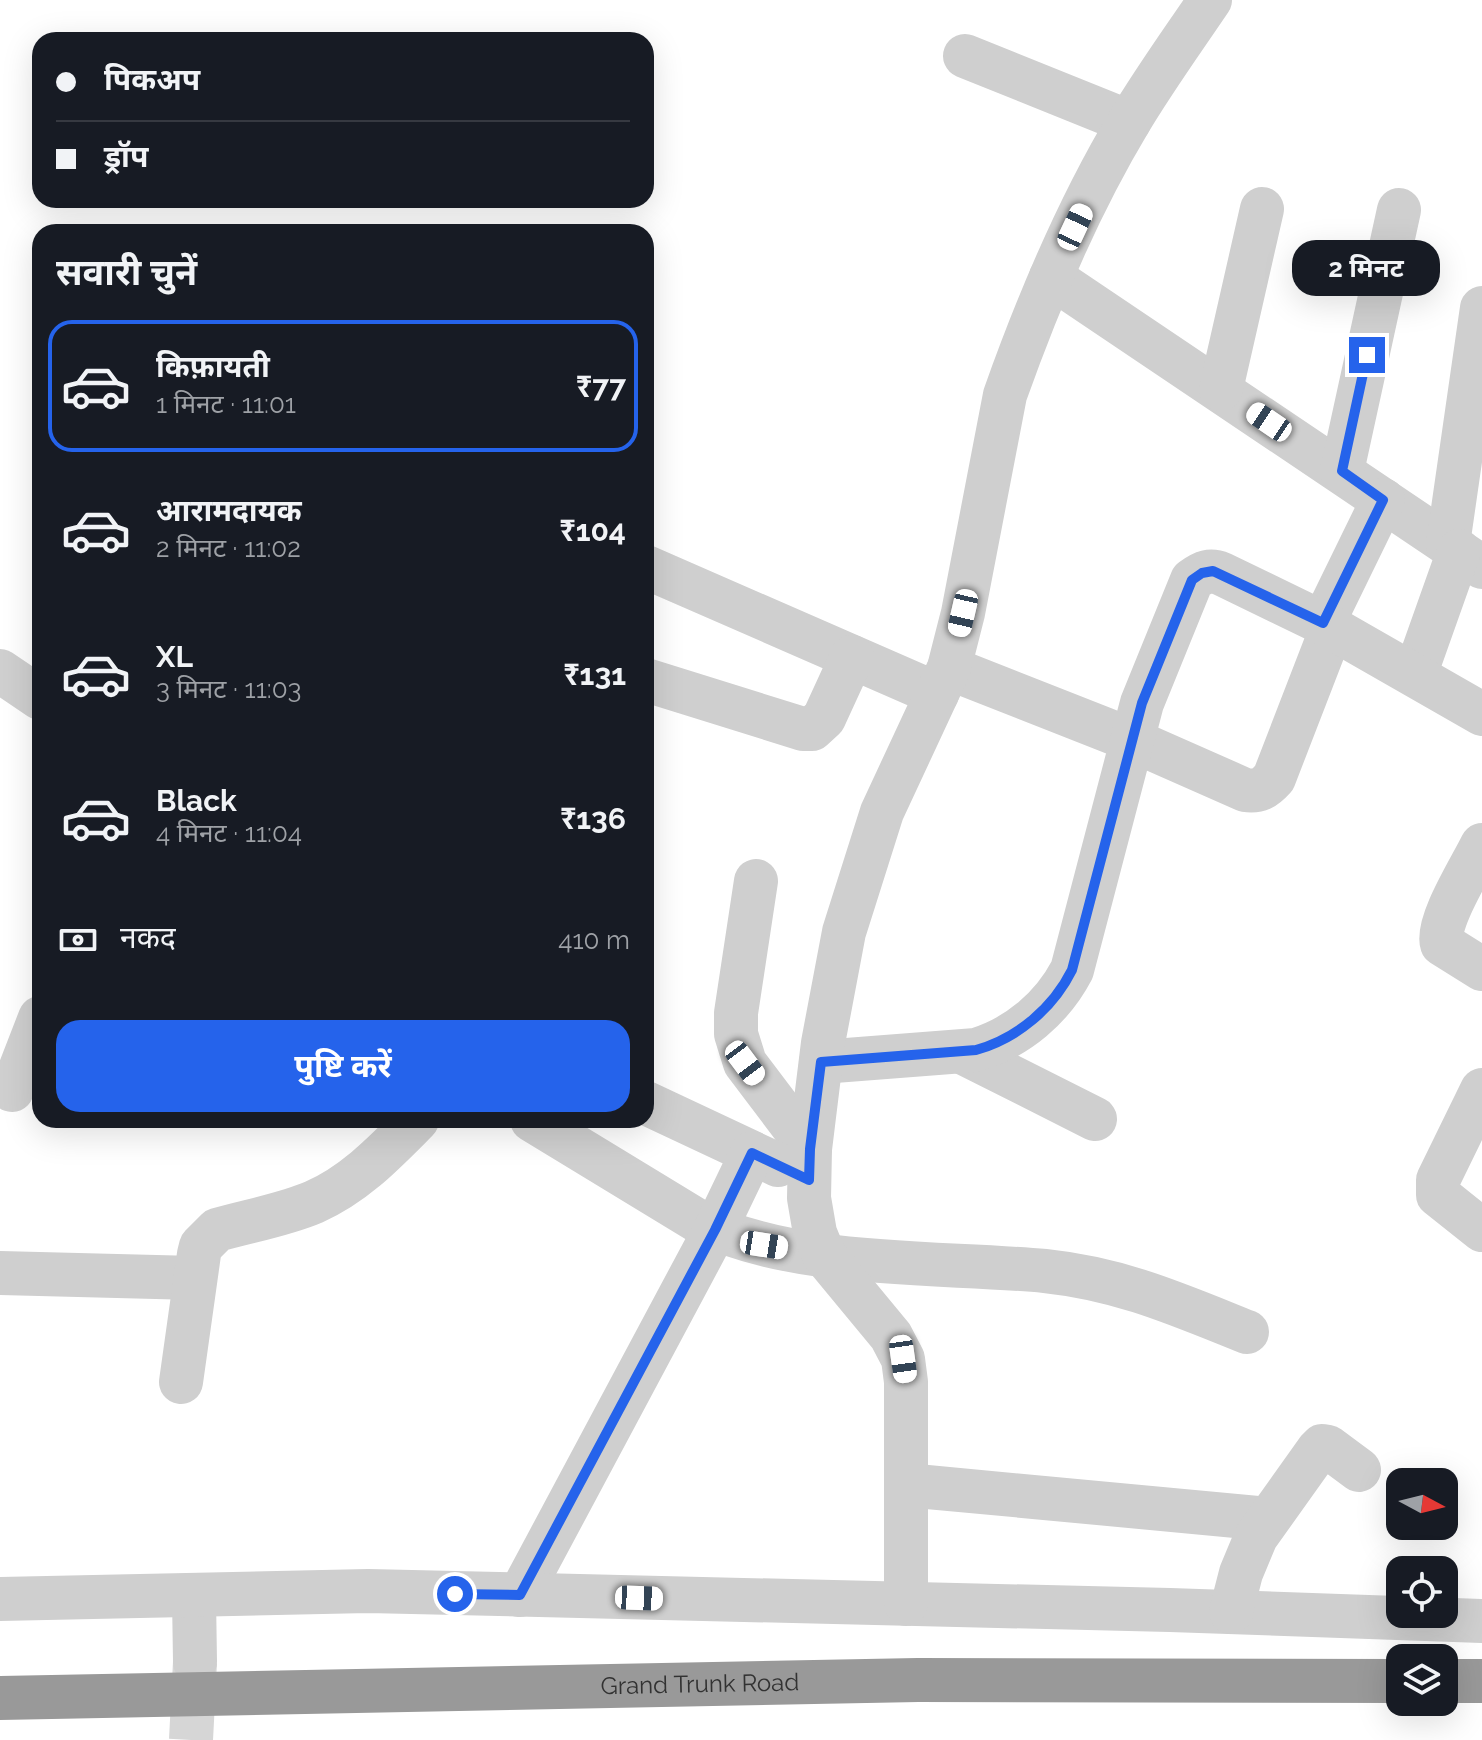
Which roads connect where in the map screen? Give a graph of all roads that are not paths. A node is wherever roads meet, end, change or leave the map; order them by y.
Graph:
1 (1210, 0) edge
2 (965, 56) dead end
3 (1129, 122) junction
4 (1262, 209) dead end
5 (1399, 210) dead end
6 (1051, 277) junction
7 (1482, 308) edge
8 (1221, 389) junction
9 (1342, 471) junction
10 (1383, 500) junction
11 (1463, 554) edge
12 (654, 570) edge
13 (1328, 626) junction
14 (852, 657) junction
15 (0, 671) edge
16 (1415, 675) junction
17 (943, 681) junction
18 (654, 682) edge
19 (32, 693) edge
20 (1482, 714) edge
21 (1132, 740) junction
22 (1482, 845) edge
23 (756, 881) dead end
24 (1482, 969) edge
25 (32, 1039) edge
26 (964, 1053) junction
27 (821, 1062) junction
28 (12, 1090) dead end
29 (1482, 1090) edge
30 (654, 1107) edge
31 (1095, 1119) dead end
32 (409, 1128) edge
33 (545, 1128) edge
34 (752, 1153) junction
35 (809, 1164) junction
36 (715, 1230) junction
37 (1482, 1230) edge
38 (824, 1255) junction
39 (0, 1273) edge
40 (195, 1278) junction
41 (1247, 1332) dead end
42 (181, 1382) dead end
43 (1359, 1470) dead end
44 (906, 1485) junction
45 (1268, 1519) junction
46 (520, 1595) junction
47 (194, 1597) junction
48 (0, 1599) edge
49 (906, 1604) junction
50 (1231, 1612) junction
51 (1482, 1621) edge
52 (195, 1662) tunnel mouth
53 (1386, 1681) edge
54 (1458, 1681) edge
55 (1482, 1681) edge
56 (0, 1698) edge

1 - 3 street
2 - 3 street
3 - 6 street
4 - 8 street
5 - 9 street
6 - 8 street
6 - 17 street
7 - 11 street
8 - 9 street
9 - 10 street
10 - 11 street
10 - 13 street
11 - 16 street
12 - 14 street
13 - 16 street
13 - 21 street
13 - 21 street
14 - 17 street
14 - 18 street
15 - 19 street
16 - 20 street
17 - 21 street
17 - 27 street
21 - 26 street
22 - 24 street
23 - 35 street
25 - 28 street
26 - 27 street
26 - 31 street
27 - 35 street
29 - 37 street
30 - 34 street
32 - 40 street
33 - 36 street
34 - 35 street
34 - 36 street
35 - 38 street
36 - 38 street
36 - 46 street
38 - 41 street
38 - 44 street
39 - 40 street
40 - 42 street
43 - 45 street
44 - 45 street
44 - 49 street
45 - 50 street
46 - 47 street
46 - 49 street
47 - 48 street
47 - 52 street
49 - 50 street
50 - 51 street
53 - 56 highway, Grand Trunk Road
54 - 55 highway

